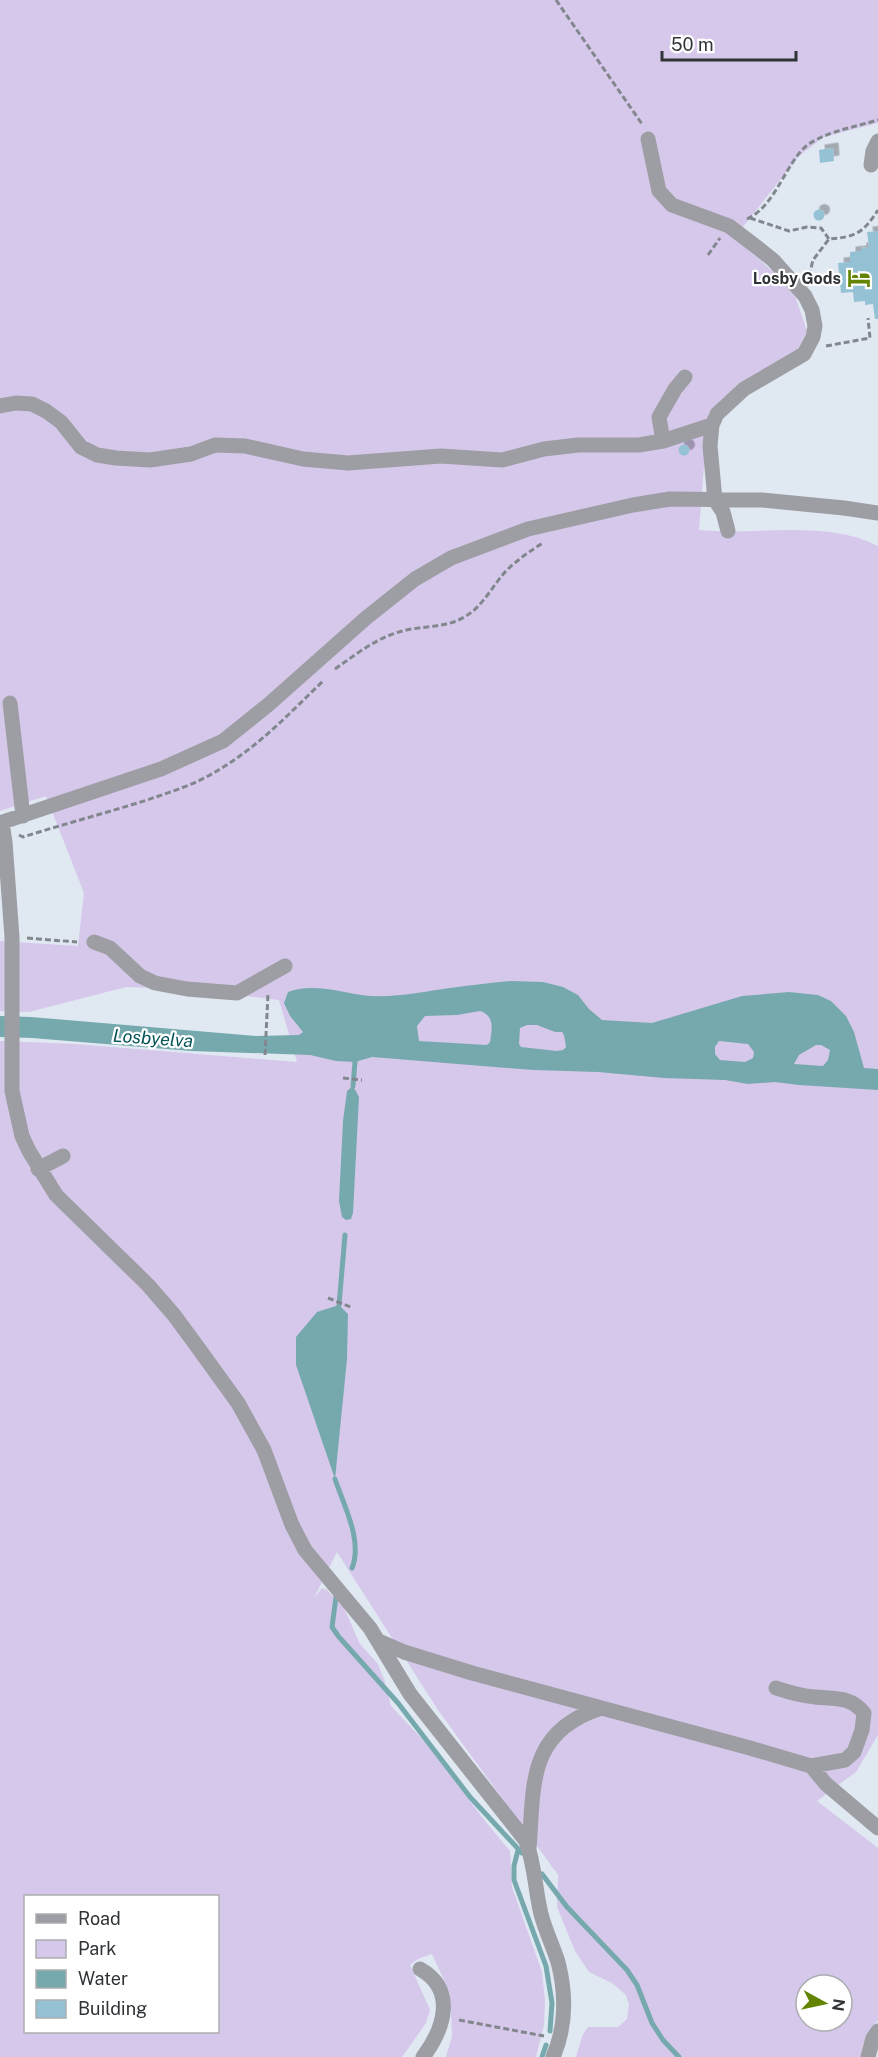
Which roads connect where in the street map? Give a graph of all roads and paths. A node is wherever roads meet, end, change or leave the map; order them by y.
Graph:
1 (556, 0) edge
2 (878, 120) edge
3 (648, 139) joint
4 (878, 141) edge
5 (872, 165) dead end
6 (878, 210) edge
7 (750, 218) junction
8 (729, 226) junction
9 (829, 239) junction
10 (805, 296) junction
11 (868, 318) dead end
12 (804, 354) junction
13 (685, 377) dead end
14 (0, 406) edge
15 (712, 425) junction
16 (663, 441) junction
17 (715, 500) junction
18 (878, 513) edge
19 (728, 531) dead end
20 (551, 538) dead end
21 (10, 703) dead end
22 (23, 816) junction
23 (1, 823) edge
24 (12, 937) junction
25 (94, 942) joint
26 (285, 966) dead end
27 (268, 974) junction
28 (265, 1055) dead end
29 (343, 1078) dead end
30 (362, 1080) dead end
31 (63, 1156) dead end
32 (38, 1169) junction
33 (328, 1298) dead end
34 (353, 1308) dead end
35 (379, 1641) junction
36 (776, 1688) dead end
37 (601, 1708) junction
38 (811, 1766) junction
39 (878, 1828) edge
40 (529, 1849) junction
41 (420, 1969) dead end
42 (443, 2016) junction
43 (878, 2031) edge
44 (561, 2040) junction
45 (423, 2057) edge
46 (554, 2057) edge
47 (868, 2057) edge

1 - 3 path
2 - 7 path
3 - 8 street
4 - 5 street
6 - 9 path
7 - 8 path
7 - 9 path
8 - 10 street
9 - 10 path
10 - 12 street
11 - 12 path
12 - 15 street
13 - 16 street
14 - 16 street
15 - 16 street
15 - 17 street
17 - 18 street
17 - 19 street
17 - 22 street
20 - 23 path
21 - 22 street
22 - 23 street
23 - 24 street
24 - 25 path
24 - 32 street
25 - 27 street
26 - 27 street
27 - 28 path
29 - 30 path
31 - 32 street
32 - 35 street
33 - 34 path
35 - 37 street
35 - 40 street
36 - 38 street
37 - 38 street
37 - 40 street
38 - 39 street
40 - 44 street
41 - 42 street
42 - 44 path
42 - 45 street
43 - 47 street
44 - 46 street

